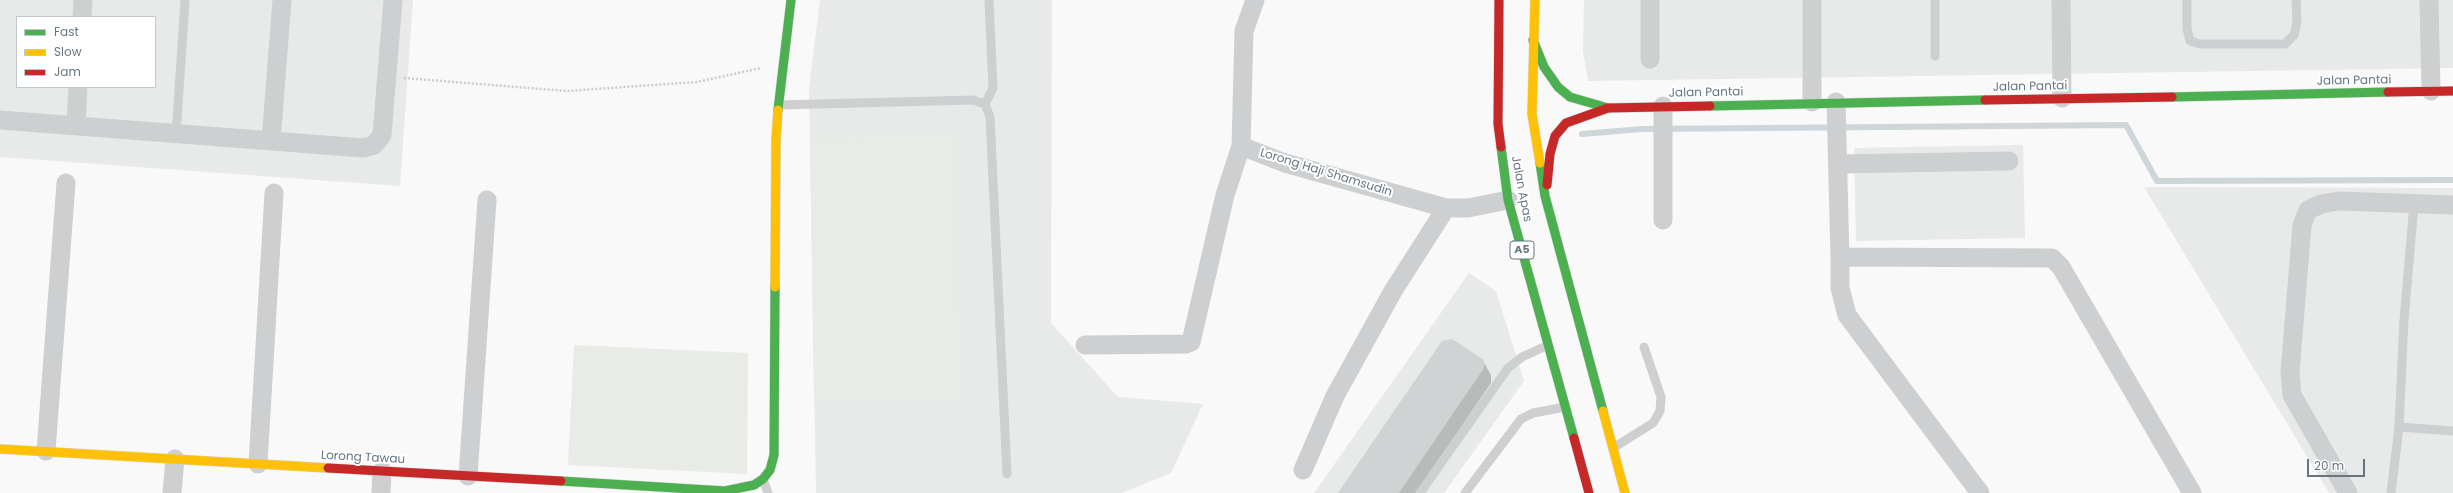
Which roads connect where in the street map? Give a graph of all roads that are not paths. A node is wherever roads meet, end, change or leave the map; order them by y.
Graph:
1 (83, 0) edge
2 (185, 0) edge
3 (282, 0) edge
4 (393, 0) edge
5 (791, 0) edge
6 (989, 0) edge
7 (1255, 0) edge
8 (1499, 0) edge
9 (1535, 0) edge
10 (1650, 0) edge
11 (1812, 0) edge
12 (1935, 0) edge
13 (2061, 0) edge
14 (2187, 0) edge
15 (2296, 0) edge
16 (2429, 0) edge
17 (82, 16) edge
18 (1533, 40) junction
19 (1935, 56) dead end
20 (1650, 59) dead end
21 (78, 88) edge
22 (2431, 91) junction
23 (2453, 91) edge
24 (2062, 98) junction
25 (1812, 102) junction
26 (985, 104) junction
27 (779, 105) junction
28 (1608, 108) junction
29 (1837, 109) junction
30 (1663, 113) junction
31 (0, 120) edge
32 (76, 125) junction
33 (176, 134) junction
34 (271, 141) junction
35 (1241, 146) junction
36 (1838, 155) junction
37 (2009, 161) dead end
38 (66, 183) dead end
39 (274, 193) dead end
40 (1545, 196) junction
41 (487, 200) dead end
42 (1508, 200) junction
43 (2414, 204) junction
44 (2453, 205) edge
45 (1446, 208) junction
46 (1664, 220) dead end
47 (1840, 256) junction
48 (1548, 345) junction
49 (1086, 346) dead end
50 (1644, 347) dead end
51 (1566, 407) junction
52 (2399, 426) junction
53 (2453, 430) edge
54 (1613, 448) junction
55 (0, 449) edge
56 (46, 451) junction
57 (175, 459) junction
58 (258, 464) junction
59 (1303, 470) dead end
60 (382, 471) junction
61 (1007, 474) dead end
62 (468, 476) junction
63 (762, 479) junction
64 (591, 488) edge
65 (172, 493) edge
66 (381, 493) edge
67 (768, 493) edge
68 (1420, 493) edge
69 (1465, 493) edge
70 (1589, 493) edge
71 (1625, 493) edge
72 (1980, 493) edge
73 (2192, 493) edge
74 (2348, 493) edge
75 (2390, 493) edge

1 - 17 street
2 - 33 lane
3 - 34 street
4 - 34 street
5 - 27 main road
6 - 26 lane
7 - 35 street
8 - 42 main road, Jalan Apas / A5
9 - 18 main road, Jalan Apas
10 - 20 street
11 - 25 street
12 - 19 lane
13 - 24 street
14 - 15 lane
16 - 22 street
18 - 28 main road
18 - 40 main road, Jalan Apas
21 - 32 street
22 - 23 main road, Jalan Pantai
22 - 24 main road, Jalan Pantai
24 - 29 main road, Jalan Pantai
25 - 29 main road, Jalan Pantai
25 - 30 main road, Jalan Pantai
26 - 27 lane
26 - 61 lane
27 - 63 main road
28 - 30 main road, Jalan Pantai
28 - 40 main road
29 - 36 street
30 - 46 street
31 - 32 street
32 - 33 street
33 - 34 street
35 - 45 street, Lorong Haji Shamsudin
35 - 49 street
36 - 37 street
36 - 47 street
38 - 56 street
39 - 58 street
40 - 54 main road, Jalan Apas
41 - 62 street
42 - 45 street, Lorong Haji Shamsudin
42 - 48 main road, Jalan Apas / A5
43 - 44 street
43 - 52 lane
43 - 74 street
45 - 59 street
47 - 72 street
47 - 73 street
48 - 51 main road, Jalan Apas / A5
48 - 68 lane
50 - 54 lane
51 - 69 lane
51 - 70 main road, Jalan Apas / A5
52 - 53 lane
52 - 75 lane
54 - 71 main road, Jalan Apas
55 - 56 main road, Lorong Tawau
56 - 57 main road, Lorong Tawau
57 - 58 main road, Lorong Tawau
57 - 65 street
58 - 60 main road, Lorong Tawau
60 - 62 main road, Lorong Tawau
60 - 66 street
62 - 64 main road, Lorong Tawau
63 - 64 main road, Lorong Tawau
63 - 67 lane

